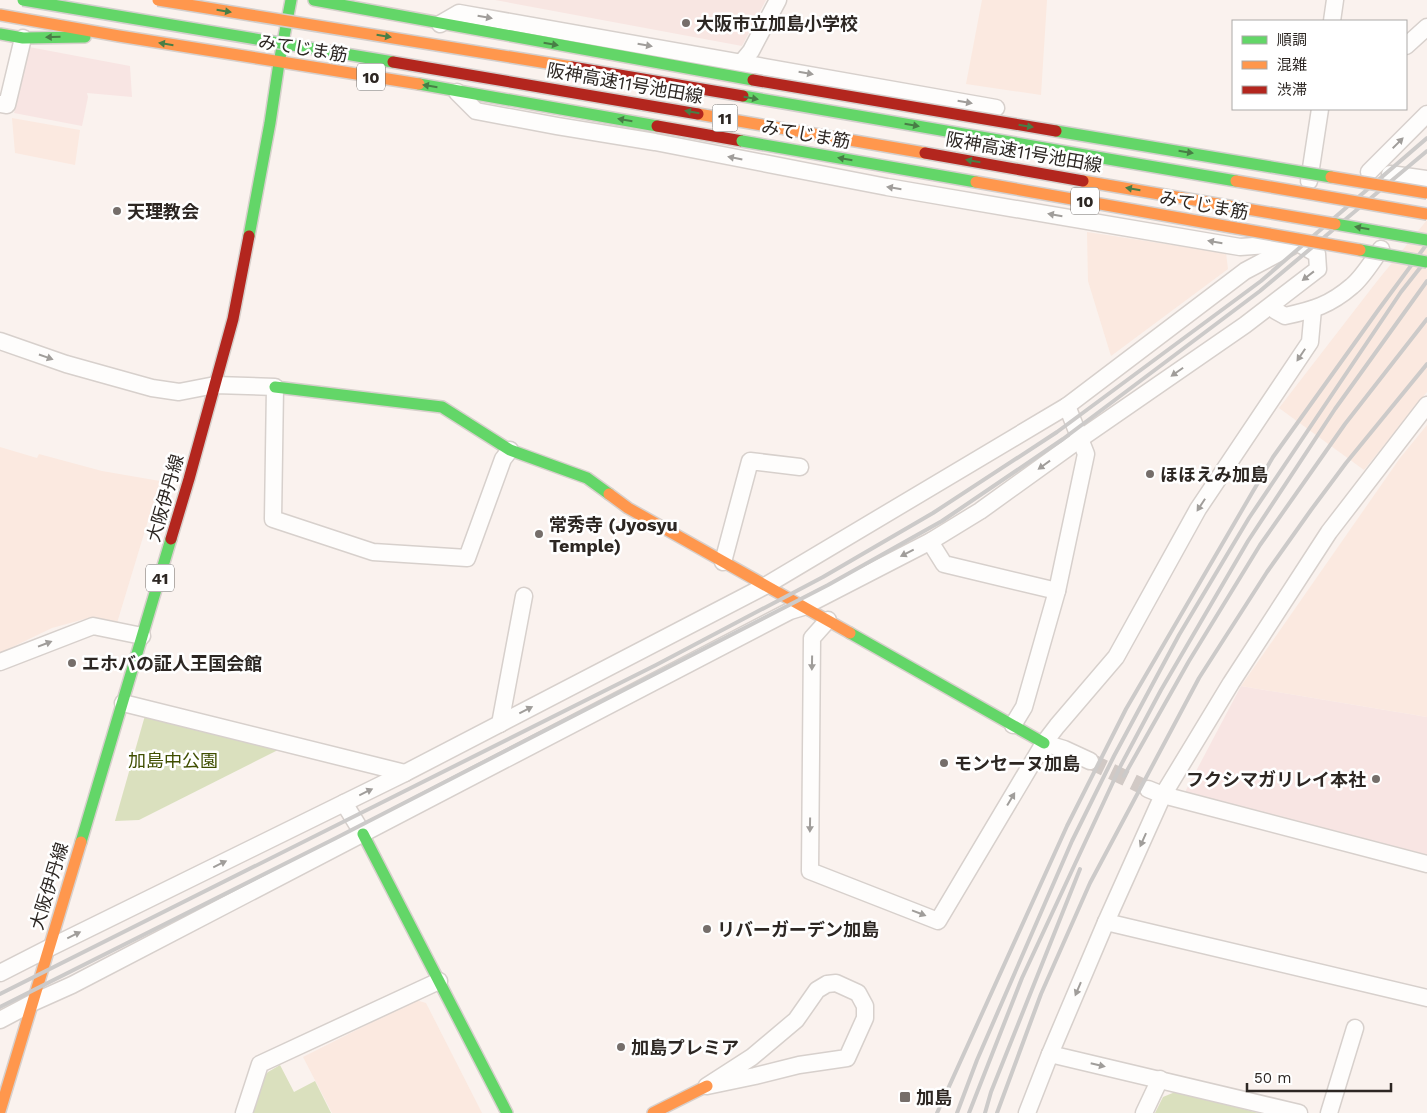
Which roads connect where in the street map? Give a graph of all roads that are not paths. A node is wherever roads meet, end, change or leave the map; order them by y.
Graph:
1 (23, 0) edge
2 (158, 0) edge
3 (291, 0) edge
4 (314, 0) edge
5 (778, 0) edge
6 (1335, 0) edge
7 (460, 6) edge
8 (0, 15) edge
9 (1332, 20) edge
10 (440, 24) junction
11 (1427, 27) edge
12 (0, 34) edge
13 (119, 36) junction
14 (23, 38) junction
15 (1407, 45) edge
16 (742, 62) junction
17 (279, 63) junction
18 (454, 90) junction
19 (0, 104) edge
20 (1320, 110) edge
21 (1427, 114) edge
22 (1312, 164) junction
23 (1370, 172) junction
24 (1427, 179) edge
25 (1427, 191) edge
26 (1427, 214) edge
27 (1427, 240) edge
28 (1298, 243) junction
29 (1240, 247) junction
30 (1427, 262) edge
31 (1245, 271) junction
32 (1272, 305) junction
33 (1314, 310) junction
34 (0, 341) edge
35 (215, 385) junction
36 (275, 387) junction
37 (1427, 405) edge
38 (1067, 406) junction
39 (1080, 439) junction
40 (510, 450) junction
41 (800, 467) dead end
42 (931, 541) junction
43 (723, 562) junction
44 (765, 586) junction
45 (1057, 591) junction
46 (524, 596) dead end
47 (803, 606) junction
48 (828, 620) junction
49 (142, 636) junction
50 (0, 662) edge
51 (123, 703) junction
52 (500, 724) junction
53 (1013, 725) junction
54 (1044, 743) junction
55 (1090, 761) tunnel mouth
56 (405, 773) junction
57 (1156, 792) junction
58 (344, 804) junction
59 (363, 834) junction
60 (1427, 864) edge
61 (1106, 922) junction
62 (48, 948) junction
63 (1, 972) edge
64 (438, 981) junction
65 (1427, 998) edge
66 (34, 1002) junction
67 (0, 1020) edge
68 (1355, 1028) dead end
69 (1050, 1054) junction
70 (1160, 1079) junction
71 (707, 1086) junction
72 (0, 1111) edge
73 (244, 1113) edge
74 (507, 1113) edge
75 (653, 1113) edge
76 (1027, 1113) edge
77 (1144, 1113) edge
78 (1299, 1113) edge
79 (1330, 1113) edge

27 -> 1 main road, 阪神高速11号池田線 / 11, bridge
2 -> 26 main road, 阪神高速11号池田線 / 11, bridge
3 - 17 main road, 大阪伊丹線 / 41
4 - 10 main road
5 - 16 street
6 - 9 street
7 - 10 street
7 -> 16 street
8 - 13 main road, みてじま筋 / 10
10 -> 25 main road, bridge
11 - 15 street
12 - 14 main road
13 -> 14 main road
17 -> 13 main road, みてじま筋 / 10
14 - 19 street
16 -> 22 street
18 -> 17 main road, みてじま筋 / 10
17 - 35 main road, 大阪伊丹線 / 41
29 -> 18 street
30 -> 18 main road, みてじま筋 / 10, bridge
20 - 22 street
23 -> 21 street
22 - 23 street
22 - 28 street
23 - 24 street
25 - 33 street
28 - 29 street
28 - 31 street
28 -> 32 street
29 - 31 street
31 - 38 street
32 - 33 street
32 -> 39 street
33 -> 54 street
34 -> 35 street
35 - 36 street
35 - 49 main road, 大阪伊丹線 / 41
36 - 40 main road
36 - 40 street
37 - 57 street
38 - 39 street
38 - 44 street
39 -> 42 street
39 - 45 street
40 - 43 main road
41 - 43 street
42 - 45 street
42 -> 47 street
43 - 44 main road
44 - 47 main road
52 -> 44 street
45 - 53 street
46 - 52 street
47 - 48 main road
47 - 59 street
48 - 53 main road
48 -> 54 street
50 -> 49 street
49 - 51 main road, 大阪伊丹線 / 41
51 - 56 street
51 - 62 main road, 大阪伊丹線 / 41
52 - 56 street
53 - 54 main road
54 - 55 street
58 -> 56 street
57 - 60 street
57 -> 61 street
58 - 59 street
62 -> 58 street
59 - 64 main road
59 - 66 street
61 - 65 street
61 -> 69 street
62 - 63 street
62 - 66 main road, 大阪伊丹線 / 41
64 - 73 street
64 - 74 main road
66 - 67 street
66 - 72 main road, 大阪伊丹線 / 41
68 - 79 street
69 -> 70 street
69 - 76 street
70 - 77 street
70 - 78 street
71 - 71 street
71 - 75 main road

